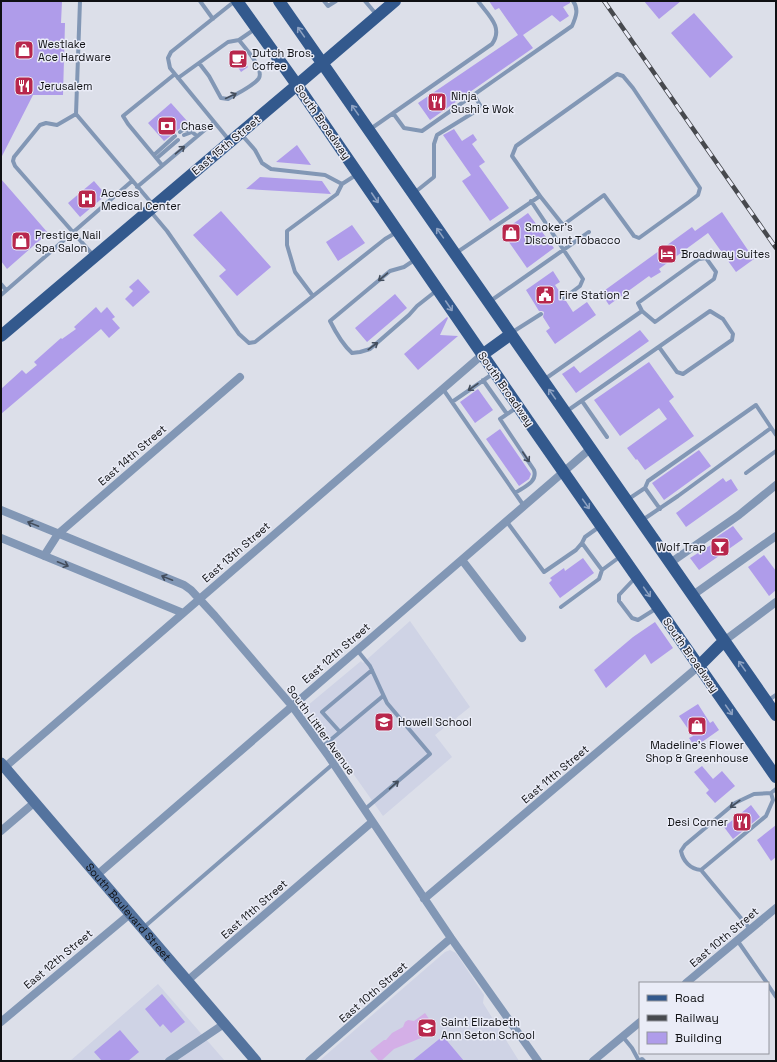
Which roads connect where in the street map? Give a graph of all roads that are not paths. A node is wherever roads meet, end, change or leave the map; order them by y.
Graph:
1 (80, 1) edge
2 (200, 1) edge
3 (236, 1) edge
4 (280, 1) edge
5 (324, 1) edge
6 (336, 1) edge
7 (365, 1) edge
8 (395, 1) edge
9 (478, 1) edge
10 (572, 1) edge
11 (377, 16) junction
12 (213, 19) junction
13 (257, 28) junction
14 (239, 40) junction
15 (199, 63) junction
16 (323, 63) junction
17 (175, 74) junction
18 (178, 78) junction
19 (298, 85) junction
20 (474, 95) junction
21 (393, 113) junction
22 (76, 114) junction
23 (213, 123) junction
24 (369, 130) junction
25 (241, 133) junction
26 (182, 134) dead end
27 (197, 136) junction
28 (177, 138) dead end
29 (230, 142) junction
30 (155, 156) junction
31 (162, 165) junction
32 (358, 174) junction
33 (132, 181) junction
34 (342, 184) junction
35 (137, 187) junction
36 (413, 194) junction
37 (540, 196) junction
38 (531, 201) junction
39 (152, 208) junction
40 (398, 231) junction
41 (73, 232) junction
42 (589, 232) dead end
43 (563, 250) junction
44 (455, 254) junction
45 (94, 257) junction
46 (416, 259) junction
47 (1, 284) edge
48 (6, 290) junction
49 (438, 290) junction
50 (1, 295) edge
51 (313, 296) junction
52 (564, 298) dead end
53 (489, 302) junction
54 (642, 311) junction
55 (541, 314) dead end
56 (511, 334) junction
57 (1, 336) edge
58 (659, 347) junction
59 (482, 355) junction
60 (495, 372) junction
61 (240, 377) dead end
62 (483, 380) junction
63 (543, 380) junction
64 (443, 389) junction
65 (582, 401) junction
66 (452, 402) junction
67 (518, 407) junction
68 (565, 413) junction
69 (507, 414) junction
70 (771, 428) junction
71 (776, 435) edge
72 (607, 437) dead end
73 (590, 449) junction
74 (776, 451) edge
75 (563, 472) junction
76 (746, 473) dead end
77 (776, 485) edge
78 (645, 488) junction
79 (515, 493) junction
80 (627, 500) junction
81 (524, 506) junction
82 (660, 509) junction
83 (1, 510) edge
84 (506, 521) junction
85 (641, 521) junction
86 (601, 526) junction
87 (58, 534) junction
88 (776, 536) edge
89 (1, 538) edge
90 (582, 543) junction
91 (44, 556) junction
92 (622, 556) junction
93 (462, 560) junction
94 (670, 563) junction
95 (602, 570) junction
96 (636, 577) junction
97 (693, 595) junction
98 (199, 598) junction
99 (776, 602) edge
100 (562, 607) dead end
101 (658, 608) junction
102 (183, 613) junction
103 (522, 638) dead end
104 (724, 641) junction
105 (357, 650) junction
106 (699, 666) junction
107 (372, 670) junction
108 (383, 696) junction
109 (771, 698) edge
110 (292, 706) junction
111 (776, 715) edge
112 (340, 732) junction
113 (322, 747) junction
114 (333, 764) junction
115 (3, 765) edge
116 (776, 777) edge
117 (776, 789) edge
118 (771, 793) junction
119 (35, 802) junction
120 (364, 810) junction
121 (372, 822) junction
122 (1, 831) edge
123 (701, 870) junction
124 (97, 874) junction
125 (424, 899) junction
126 (776, 908) edge
127 (130, 914) junction
128 (142, 928) junction
129 (750, 929) junction
130 (451, 938) junction
131 (737, 940) junction
132 (187, 981) junction
133 (687, 982) edge
134 (766, 982) edge
135 (769, 987) edge
136 (776, 997) edge
137 (1, 1022) edge
138 (639, 1023) edge
139 (224, 1024) junction
140 (622, 1036) junction
141 (168, 1061) edge
142 (256, 1061) edge
143 (309, 1061) edge
144 (538, 1061) edge
145 (593, 1061) edge
146 (639, 1061) edge
147 (644, 1061) edge

1 - 22 lane
2 - 12 lane
3 - 12 lane
3 - 13 main road, South Broadway
16 -> 4 main road
5 - 6 lane
7 - 11 lane
8 - 11 main road, East 15th Street
9 - 21 lane
10 - 20 lane
11 - 16 main road, East 15th Street
12 - 17 lane
13 - 14 lane
13 - 19 main road, South Broadway
14 - 15 lane
15 -> 14 lane
15 - 18 lane
16 - 19 main road, East 15th Street
24 -> 16 main road
17 - 18 lane
17 - 30 lane
18 - 23 lane
19 - 25 main road, East 15th Street
19 - 32 main road, South Broadway
20 - 21 lane
20 - 36 lane
21 - 24 lane
22 - 33 lane
22 - 41 lane
23 - 27 lane
23 - 29 lane
24 - 36 main road
25 - 29 main road, East 15th Street
25 - 34 lane
26 - 27 lane
31 -> 27 lane
28 - 30 lane
29 - 39 main road, East 15th Street
30 - 31 lane
31 - 35 lane
32 - 34 lane
32 -> 40 main road, South Broadway
33 - 35 lane
33 - 41 lane
34 - 51 lane
35 - 39 lane
44 -> 36 main road
37 - 37 lane
37 - 38 lane
38 - 43 lane
38 - 44 lane
39 - 45 main road, East 15th Street
39 - 51 lane
40 - 46 main road, South Broadway
40 - 51 lane
41 - 45 lane
41 - 48 lane
42 - 43 lane
43 - 52 lane
43 - 53 lane
44 - 53 main road
45 - 57 main road, East 15th Street
46 - 49 main road, South Broadway
46 -> 49 lane
47 - 48 lane
48 - 50 lane
49 -> 59 main road, South Broadway
53 - 56 main road
54 - 54 lane
54 - 63 lane
55 - 56 lane
56 - 59 main road
56 - 63 main road
58 - 58 lane
58 - 65 lane
59 - 60 main road, South Broadway
59 - 64 street, East 13th Street
60 - 62 lane
60 - 67 main road, South Broadway
61 - 87 street, East 14th Street
62 -> 66 lane
62 - 69 lane
68 -> 63 main road
64 - 66 lane
64 - 98 street, East 13th Street
65 - 68 lane
65 - 72 lane
66 - 79 lane
67 - 69 lane
67 - 75 main road, South Broadway
68 - 73 main road
69 -> 79 lane
70 - 71 lane
70 - 78 lane
70 - 82 lane
73 - 75 street, East 12th Street
73 - 80 main road
74 - 76 lane
75 - 81 street, East 12th Street
75 -> 86 main road, South Broadway
77 - 94 street
78 - 80 lane
78 - 82 lane
79 - 81 lane
80 - 85 main road
81 - 84 street, East 12th Street
82 - 85 lane
87 -> 83 street, South Littler Avenue
84 - 90 lane
84 - 93 street, East 12th Street
85 - 94 main road
86 - 90 lane
86 - 92 main road, South Broadway
87 - 91 street, East 14th Street
98 -> 87 street, South Littler Avenue
88 - 97 street
89 - 91 street
90 - 95 lane
91 -> 102 street
92 - 95 lane
92 - 96 main road, South Broadway
93 - 103 street
93 - 105 street, East 12th Street
94 - 97 main road
95 - 100 lane
96 -> 101 main road, South Broadway
96 - 101 lane
97 - 104 main road
98 - 102 street, East 13th Street
98 - 110 street, South Littler Avenue
99 - 104 street
101 - 106 main road, South Broadway
102 - 115 street, East 13th Street
104 - 106 main road
109 -> 104 main road
105 - 107 lane
105 - 110 street, East 12th Street
106 -> 116 main road, South Broadway
106 - 125 street, East 11th Street
107 - 108 lane
107 - 112 lane
108 - 112 lane
120 -> 108 lane
109 - 111 main road
110 - 113 street, South Littler Avenue
110 - 124 street, East 12th Street
112 - 113 lane
113 - 114 street, South Littler Avenue
114 - 120 street, South Littler Avenue
114 - 128 lane
115 - 119 main road, South Boulevard Street
117 - 118 lane
118 - 123 lane
118 -> 123 lane
119 - 122 street
119 - 124 main road, South Boulevard Street
120 - 121 street, South Littler Avenue
121 - 125 street, South Littler Avenue
121 - 132 street, East 11th Street
123 - 129 lane
124 - 127 main road, South Boulevard Street
125 - 130 street, South Littler Avenue
126 - 129 street, East 10th Street
127 - 128 main road, South Boulevard Street
127 - 137 street, East 12th Street
128 - 132 main road, South Boulevard Street
129 - 131 street, East 10th Street
130 - 143 street, East 10th Street
130 - 144 street, South Littler Avenue
131 - 133 street, East 10th Street
131 - 134 lane
132 - 139 main road, South Boulevard Street
135 - 136 lane
138 - 140 street
139 - 141 street
139 - 142 main road, South Boulevard Street
140 - 145 street
140 - 146 lane
146 - 147 lane

